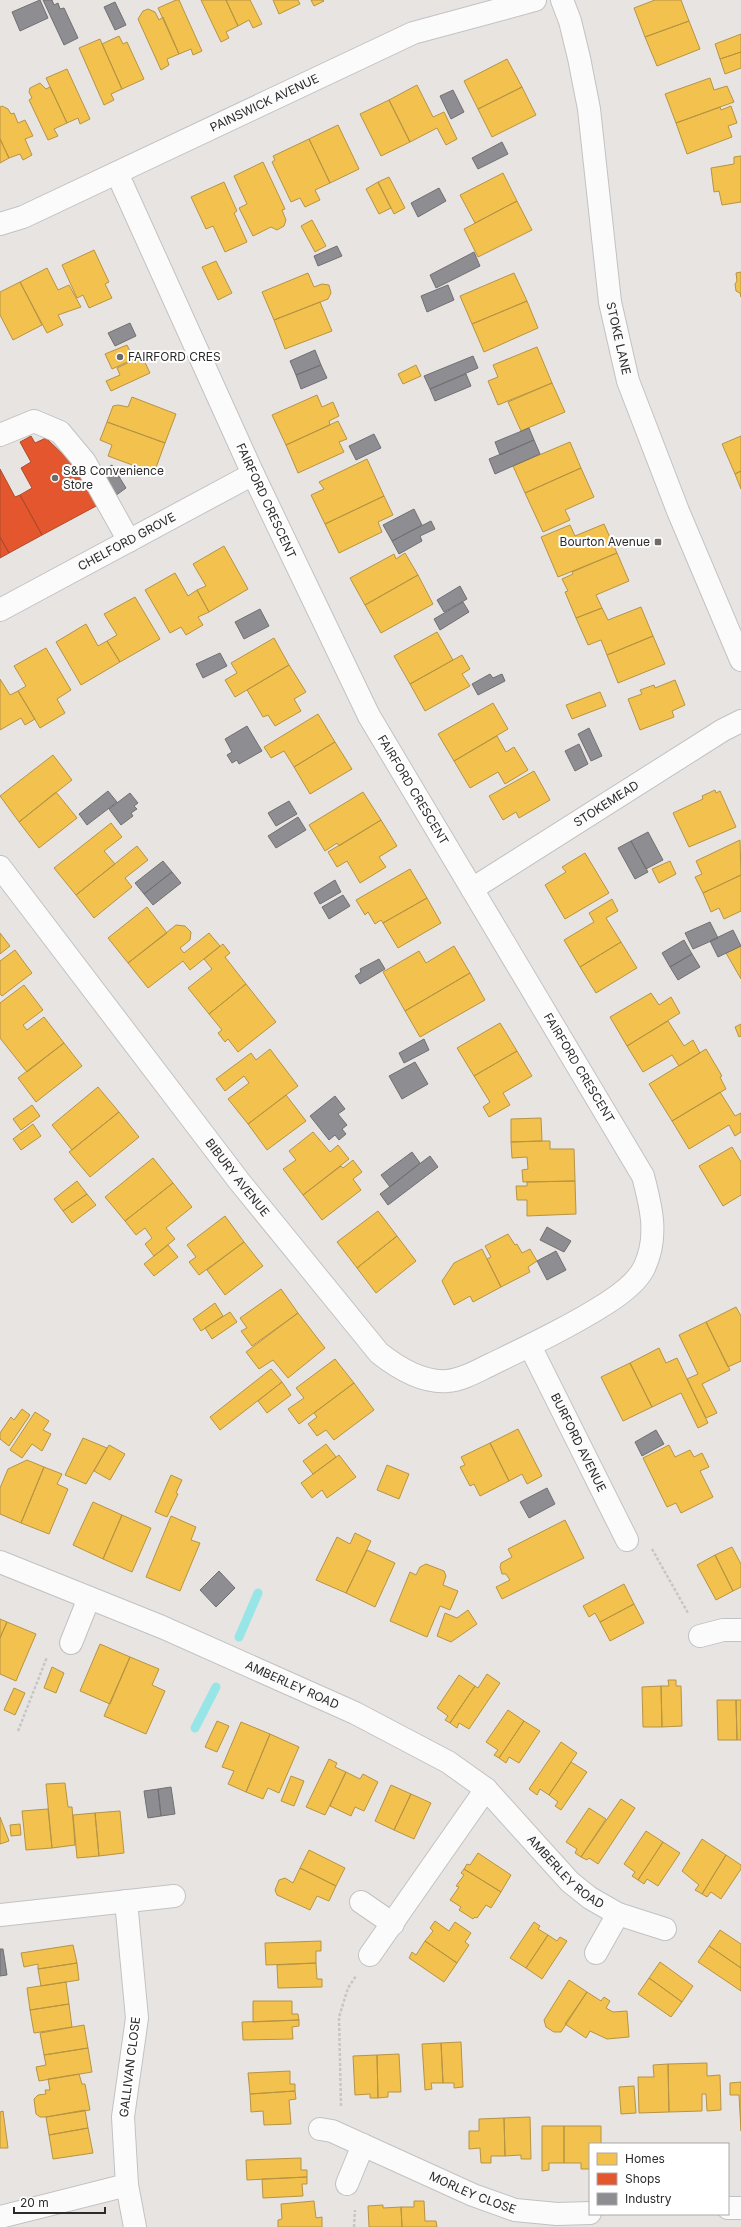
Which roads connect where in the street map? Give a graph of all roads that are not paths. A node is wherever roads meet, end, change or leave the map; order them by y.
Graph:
1 (535, 0) edge
2 (562, 0) edge
3 (117, 173) junction
4 (0, 224) edge
5 (0, 435) edge
6 (253, 474) junction
7 (129, 540) junction
8 (0, 610) edge
9 (741, 660) edge
10 (741, 721) edge
11 (0, 867) edge
12 (472, 889) junction
13 (530, 1346) junction
14 (627, 1540) road end
15 (0, 1562) edge
16 (89, 1598) junction
17 (741, 1630) edge
18 (700, 1636) road end
19 (71, 1643) dead end
20 (486, 1789) junction
21 (174, 1896) dead end
22 (126, 1901) junction
23 (361, 1902) dead end
24 (618, 1914) junction
25 (0, 1916) edge
26 (393, 1924) junction
27 (665, 1930) dead end
28 (596, 1953) dead end
29 (370, 1955) road end
30 (320, 2129) dead end
31 (363, 2145) junction
32 (347, 2184) dead end
33 (127, 2185) junction
34 (729, 2208) edge
35 (741, 2208) edge
36 (589, 2213) edge
37 (0, 2217) edge
38 (135, 2227) edge

1 - 3 street, PAINSWICK AVENUE
2 - 9 street, STOKE LANE
3 - 4 street, PAINSWICK AVENUE
3 - 6 street, FAIRFORD CRESCENT
5 - 7 street
6 - 7 street, CHELFORD GROVE
6 - 12 street, FAIRFORD CRESCENT
7 - 8 street, CHELFORD GROVE
10 - 12 street, STOKEMEAD
11 - 13 street, BIBURY AVENUE
12 - 13 street, FAIRFORD CRESCENT
13 - 14 street, BURFORD AVENUE
15 - 16 street, AMBERLEY ROAD
16 - 19 street
16 - 20 street, AMBERLEY ROAD
17 - 18 street
20 - 24 street, AMBERLEY ROAD
20 - 26 street
21 - 22 street
22 - 25 street
22 - 33 street, GALLIVAN CLOSE
23 - 26 street
24 - 27 street, AMBERLEY ROAD
24 - 28 street, AMBERLEY ROAD
26 - 29 street
30 - 31 street, MORLEY CLOSE
31 - 32 street
31 - 36 street, MORLEY CLOSE
33 - 37 street
33 - 38 street, GALLIVAN CLOSE
34 - 35 street

